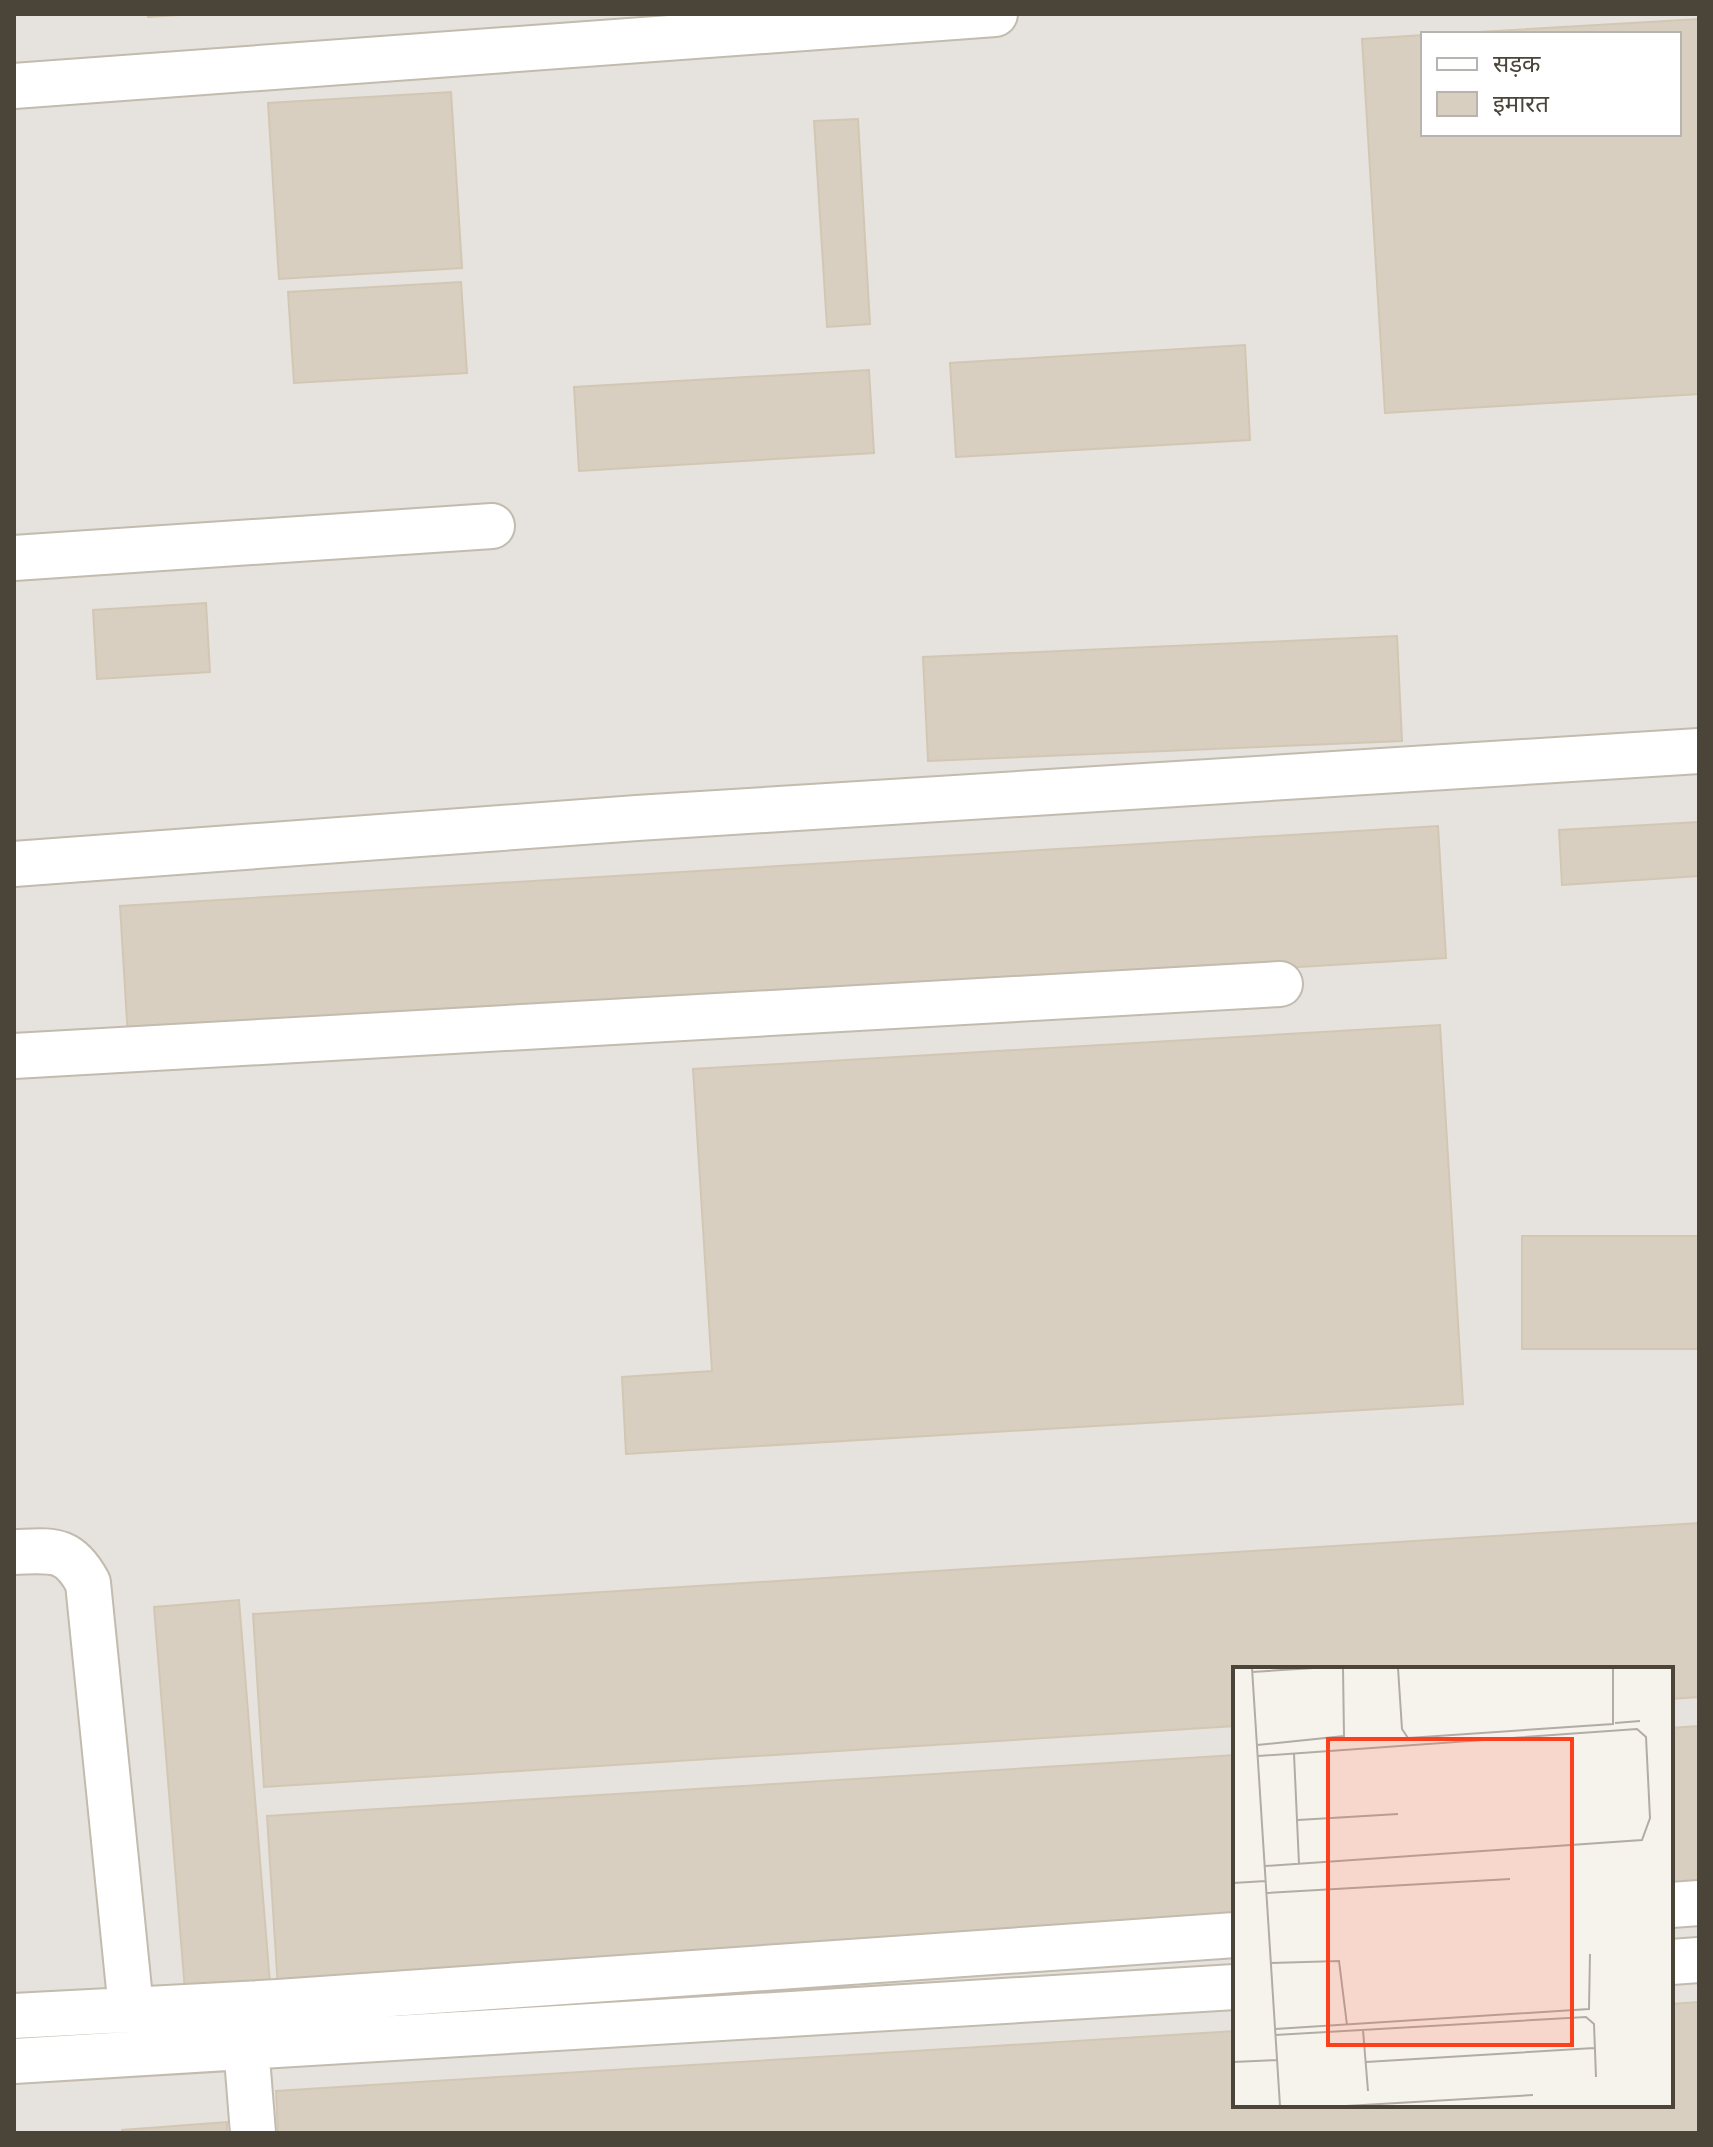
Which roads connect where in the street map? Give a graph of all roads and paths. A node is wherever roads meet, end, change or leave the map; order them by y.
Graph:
1 (995, 14) edge
2 (14, 86) edge
3 (492, 526) dead end
4 (14, 558) edge
5 (1699, 751) edge
6 (14, 864) edge
7 (1280, 984) dead end
8 (14, 1056) edge
9 (14, 1552) edge
10 (1699, 1903) edge
11 (1673, 1905) edge
12 (1233, 1935) edge
13 (1699, 1960) edge
14 (1673, 1962) edge
15 (1233, 1987) edge
16 (131, 2009) junction
17 (14, 2016) edge
18 (246, 2045) junction
19 (14, 2061) edge
20 (253, 2133) edge

1 - 2 lane
3 - 4 lane
5 - 6 lane
7 - 8 lane
9 - 16 lane
10 - 11 lane
12 - 16 lane
13 - 14 lane
15 - 18 lane
16 - 17 lane
18 - 19 lane
18 - 20 lane

